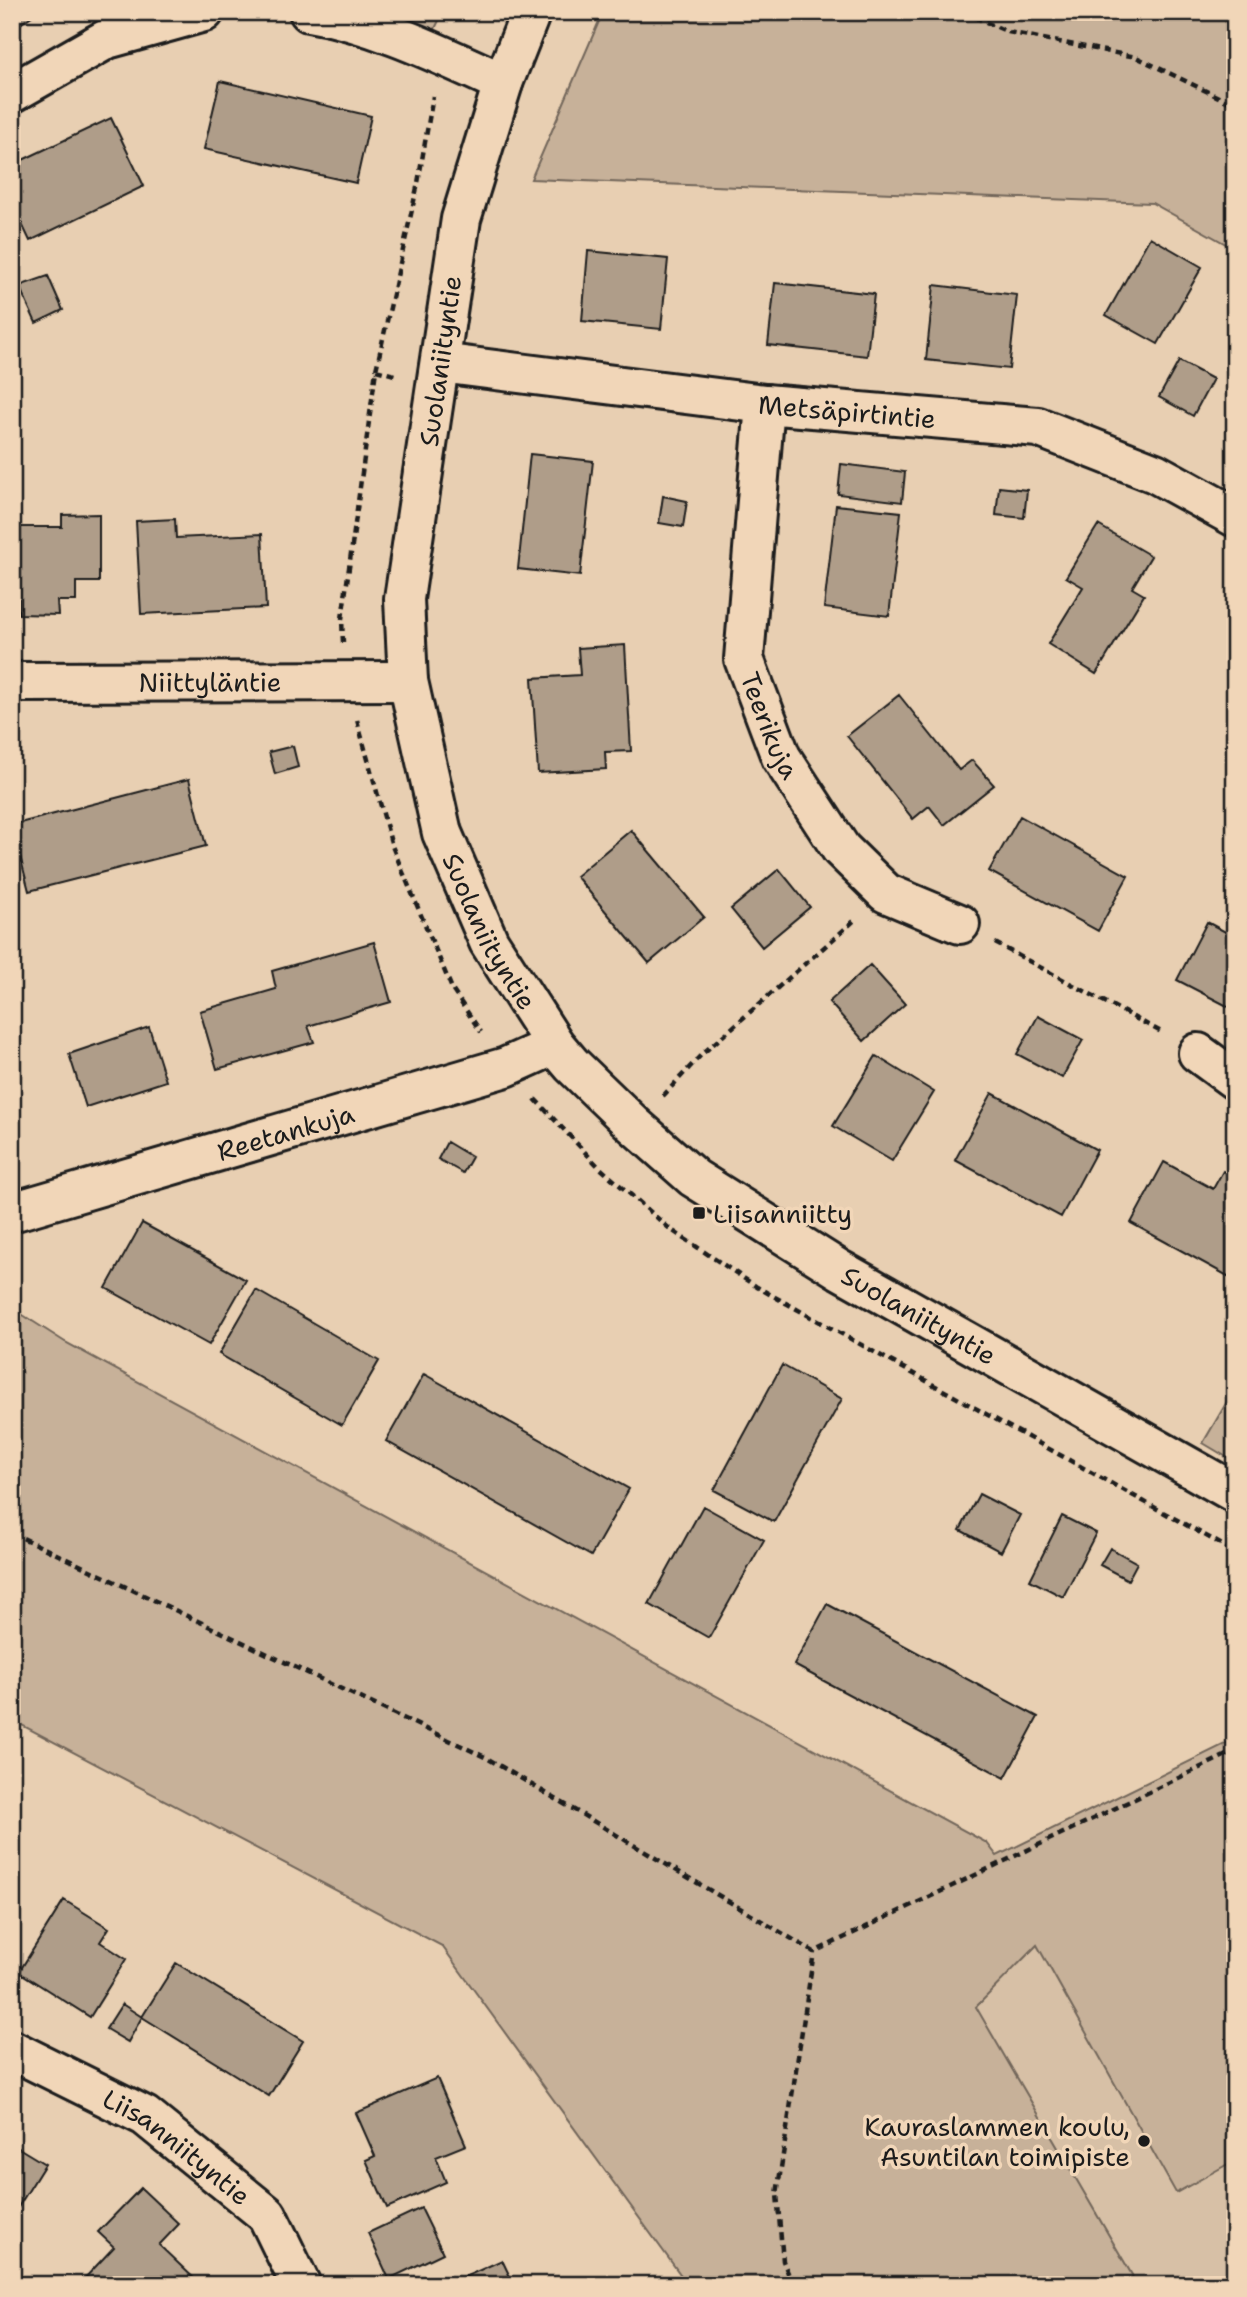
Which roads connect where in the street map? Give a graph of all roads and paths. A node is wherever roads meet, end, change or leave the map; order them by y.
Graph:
1 (204, 12) edge
2 (309, 12) edge
3 (531, 12) edge
4 (964, 12) edge
5 (441, 55) junction
6 (503, 83) junction
7 (12, 93) edge
8 (1235, 105) edge
9 (440, 363) junction
10 (765, 404) junction
11 (1235, 517) edge
12 (346, 681) junction
13 (408, 681) junction
14 (12, 682) edge
15 (886, 893) junction
16 (960, 924) joint
17 (555, 1045) junction
18 (1198, 1053) joint
19 (506, 1067) junction
20 (1235, 1080) edge
21 (634, 1125) junction
22 (599, 1167) junction
23 (12, 1212) edge
24 (1235, 1493) edge
25 (12, 1533) edge
26 (1235, 1552) edge
27 (1235, 1751) edge
28 (814, 1952) junction
29 (12, 2050) edge
30 (302, 2285) edge
31 (793, 2285) edge

1 - 7 street
2 - 5 street
3 - 6 street, Suolaniityntie
4 - 8 path
5 - 6 street
5 - 12 path
6 - 9 street, Suolaniityntie
9 - 10 street, Metsäpirtintie
9 - 13 street, Suolaniityntie
10 - 11 street, Metsäpirtintie
10 - 15 street, Teerikuja
12 - 13 street, Niittyläntie
12 - 14 street, Niittyläntie
12 - 19 path
13 - 17 street, Suolaniityntie
15 - 16 street, Teerikuja
15 - 21 path
16 - 18 path
17 - 19 street, Reetankuja
17 - 21 street, Suolaniityntie
18 - 20 street
19 - 22 path
19 - 23 street, Reetankuja
21 - 22 path
21 - 24 street, Suolaniityntie
22 - 26 path
25 - 28 path
27 - 28 path
28 - 31 path
29 - 30 street, Liisanniityntie

